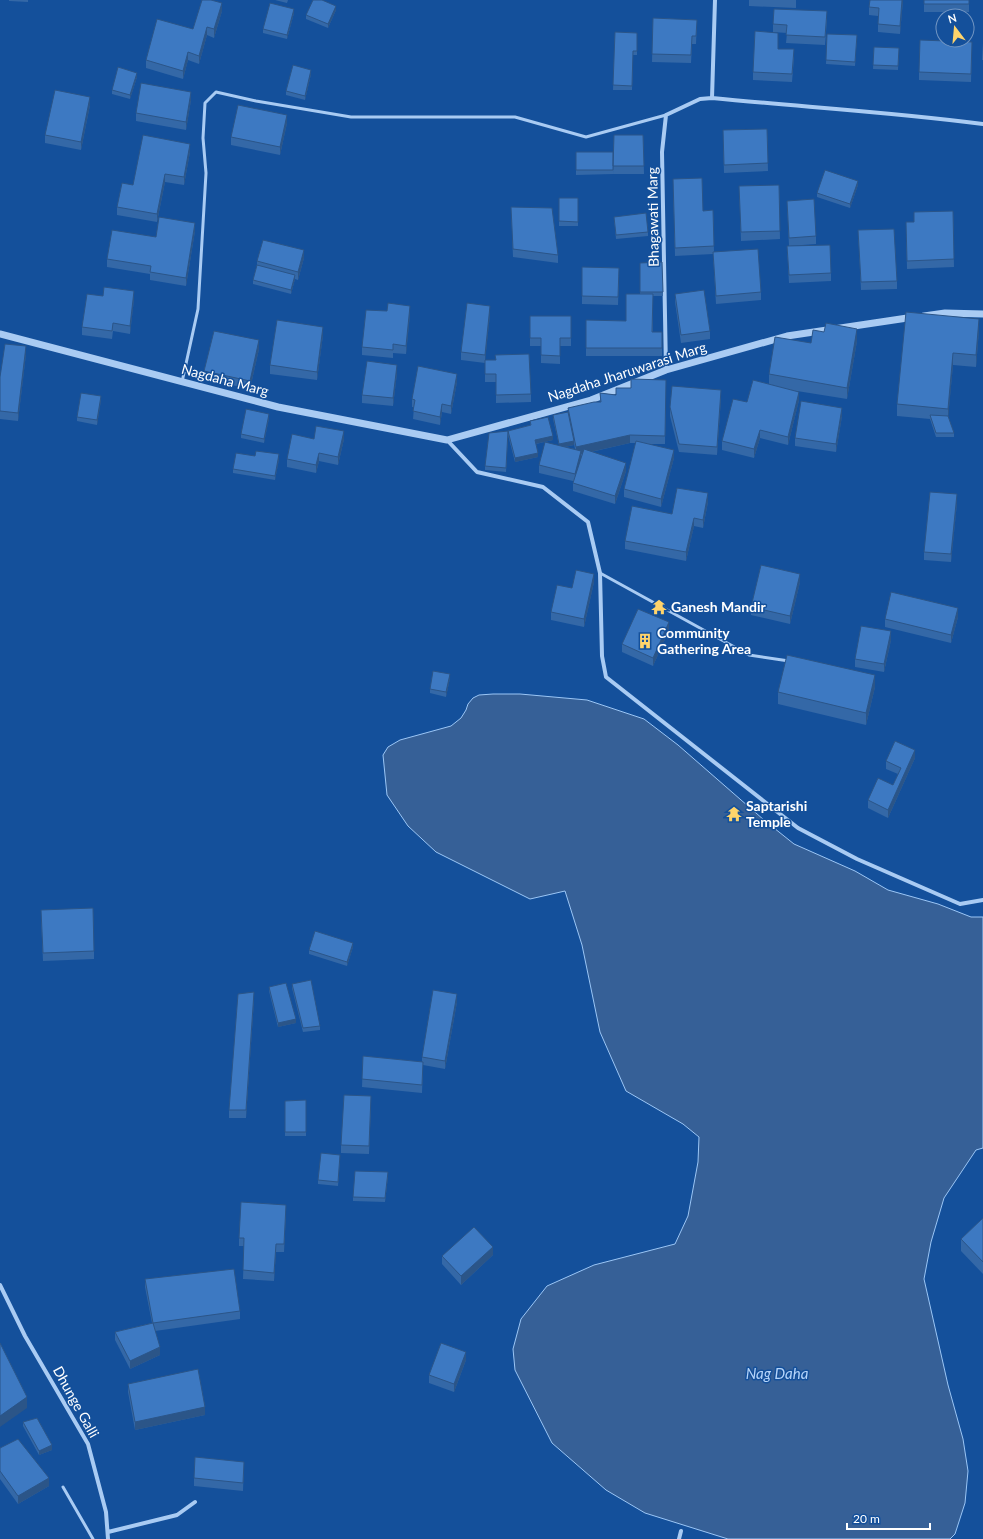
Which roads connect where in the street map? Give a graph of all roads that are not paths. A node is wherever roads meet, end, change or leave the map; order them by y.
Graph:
1 (715, 0) edge
2 (712, 98) junction
3 (666, 115) junction
4 (983, 124) edge
5 (983, 314) edge
6 (0, 334) edge
7 (666, 370) junction
8 (182, 382) junction
9 (447, 440) junction
10 (600, 573) junction
11 (791, 662) edge
12 (983, 900) edge
13 (0, 1285) edge
14 (63, 1487) dead end
15 (195, 1502) dead end
16 (681, 1531) dead end
17 (108, 1532) junction
18 (94, 1539) edge
19 (108, 1539) edge
20 (679, 1539) edge

1 - 2 street
2 - 3 street
2 - 4 street
3 - 7 street, Bhagawati Marg
3 - 8 lane
5 - 7 street, Nagdaha Jharuwarasi Marg
6 - 8 street, Nagdaha Marg
7 - 9 street, Nagdaha Jharuwarasi Marg
8 - 9 street, Nagdaha Marg
9 - 10 street
10 - 11 lane
10 - 12 street
13 - 17 street, Dhunge Galli
14 - 18 lane
15 - 17 street
16 - 20 street
17 - 19 street, Dhunge Galli

